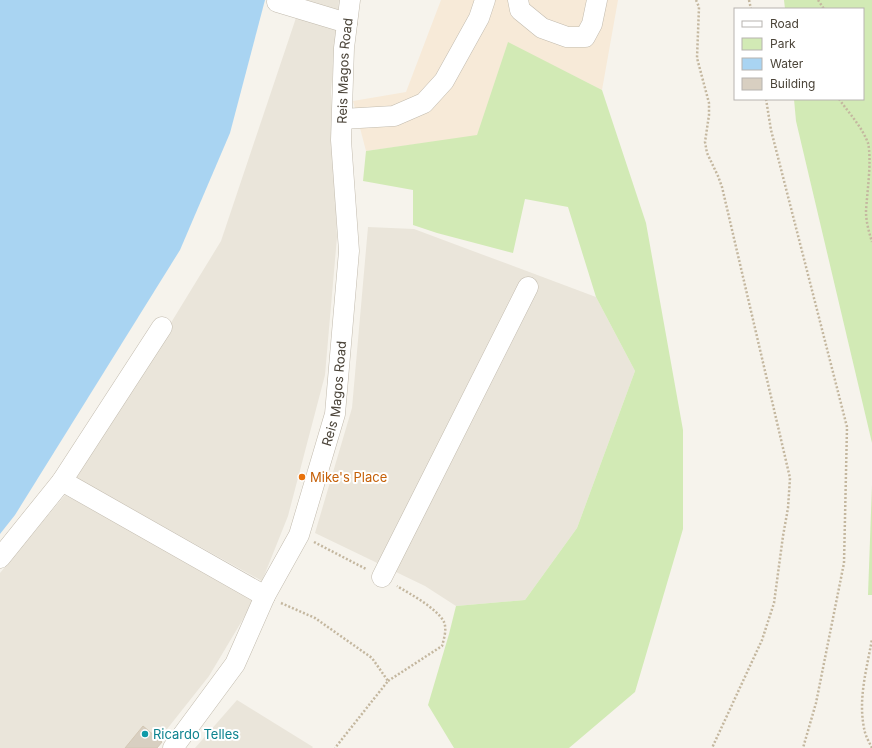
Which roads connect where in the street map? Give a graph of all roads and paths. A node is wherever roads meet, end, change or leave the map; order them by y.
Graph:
1 (350, 0) edge
2 (485, 0) edge
3 (518, 0) edge
4 (598, 0) edge
5 (696, 0) edge
6 (277, 2) dead end
7 (347, 23) junction
8 (766, 100) edge
9 (840, 100) edge
10 (342, 119) junction
11 (872, 242) edge
12 (528, 288) dead end
13 (162, 326) dead end
14 (62, 481) junction
15 (299, 535) junction
16 (0, 558) edge
17 (382, 577) junction
18 (265, 596) junction
19 (872, 639) edge
20 (388, 681) junction
21 (173, 748) edge
22 (336, 748) edge
23 (712, 748) edge
24 (803, 748) edge
25 (872, 748) edge

1 - 7 street, Reis Magos Road
2 - 10 street
3 - 4 street
5 - 23 path
6 - 7 street
7 - 10 street, Reis Magos Road
8 - 24 path
9 - 11 path
10 - 15 street, Reis Magos Road
12 - 17 street
13 - 14 street
14 - 16 street
14 - 18 street
15 - 17 path
15 - 18 street, Reis Magos Road
17 - 20 path
18 - 20 path
18 - 21 street, Reis Magos Road
19 - 25 path
20 - 22 path

